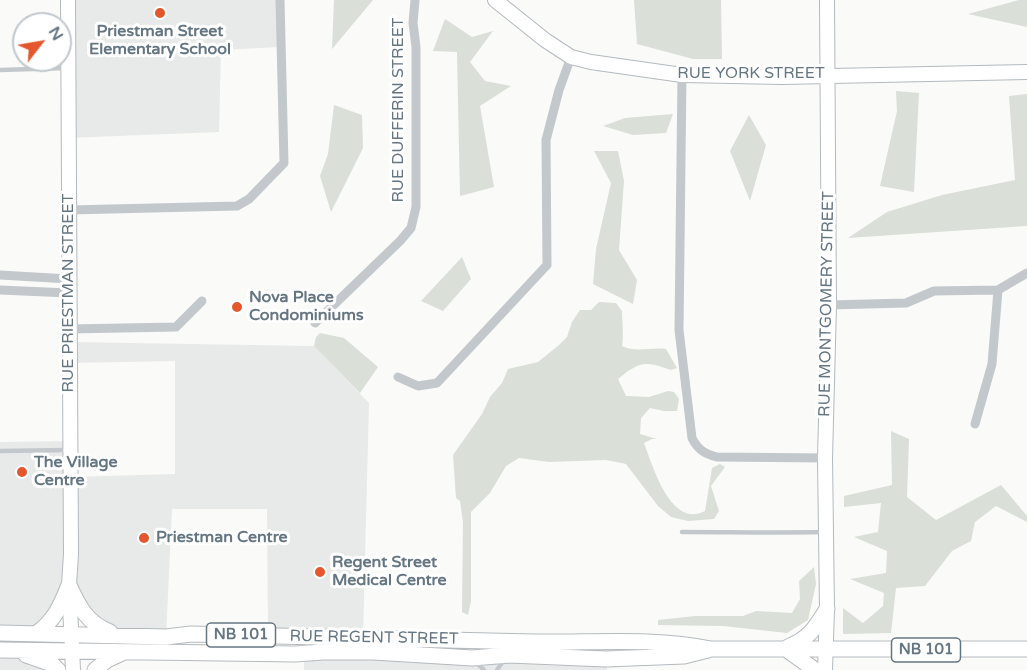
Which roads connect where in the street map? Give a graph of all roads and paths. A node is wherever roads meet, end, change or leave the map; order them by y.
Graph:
1 (280, 0) edge
2 (415, 0) edge
3 (827, 0) edge
4 (504, 3) edge
5 (571, 57) junction
6 (68, 72) edge
7 (1027, 72) edge
8 (682, 75) junction
9 (827, 75) junction
10 (69, 210) junction
11 (1027, 273) edge
12 (0, 275) edge
13 (69, 286) junction
14 (0, 290) edge
15 (998, 290) junction
16 (202, 301) dead end
17 (829, 305) junction
18 (315, 323) dead end
19 (69, 328) junction
20 (398, 377) dead end
21 (975, 424) dead end
22 (70, 450) junction
23 (0, 451) edge
24 (825, 458) junction
25 (682, 532) dead end
26 (826, 532) junction
27 (69, 585) junction
28 (827, 609) junction
29 (0, 633) edge
30 (37, 633) junction
31 (72, 633) junction
32 (407, 639) junction
33 (571, 642) junction
34 (125, 643) junction
35 (711, 649) junction
36 (786, 649) junction
37 (1027, 649) edge
38 (0, 650) edge
39 (19, 650) junction
40 (73, 650) junction
41 (825, 650) junction
42 (373, 652) junction
43 (509, 655) junction
44 (546, 656) junction
45 (472, 658) junction
46 (58, 670) edge
47 (73, 670) edge
48 (95, 670) edge
49 (484, 670) edge
50 (497, 670) edge
51 (815, 670) edge
52 (825, 670) edge

1 - 10 street
2 - 18 street, RUE DUFFERIN STREET
3 - 9 street, RUE MONTGOMERY STREET
4 - 5 street, RUE YORK STREET
5 - 8 street, RUE YORK STREET
5 - 20 street
6 - 10 street, RUE PRIESTMAN STREET
7 - 9 street, RUE YORK STREET
8 - 9 street, RUE YORK STREET
8 - 24 street
9 - 17 street, RUE MONTGOMERY STREET
10 - 13 street, RUE PRIESTMAN STREET
11 - 15 street
12 - 13 street
13 - 14 street
13 - 19 street, RUE PRIESTMAN STREET
15 - 17 street
15 - 21 street
16 - 19 street
17 - 24 street, RUE MONTGOMERY STREET
19 - 22 street, RUE PRIESTMAN STREET
22 - 23 lane
22 - 27 street, RUE PRIESTMAN STREET
24 - 26 street, RUE MONTGOMERY STREET
25 - 26 lane
26 - 28 street, RUE MONTGOMERY STREET
27 - 30 main road
27 - 31 street, RUE PRIESTMAN STREET
27 - 34 main road
28 - 36 main road
28 - 41 street, RUE MONTGOMERY STREET
29 - 30 main road, RUE REGENT STREET / NB 101
30 - 31 main road, RUE REGENT STREET / NB 101
31 - 34 main road, RUE REGENT STREET / NB 101
31 - 40 street, RUE PRIESTMAN STREET
32 - 33 main road, RUE REGENT STREET / NB 101
32 - 34 main road, RUE REGENT STREET / NB 101
32 - 42 main road
33 - 35 main road, RUE REGENT STREET / NB 101
33 - 44 main road
34 - 40 main road, RUE REGENT STREET / NB 101
34 - 42 main road, RUE REGENT STREET / NB 101
34 - 48 main road
35 - 36 main road, RUE REGENT STREET / NB 101
35 - 44 main road, RUE REGENT STREET / NB 101
36 - 41 main road, RUE REGENT STREET / NB 101
36 - 51 main road
37 - 41 main road, RUE REGENT STREET / NB 101
38 - 39 main road, RUE REGENT STREET / NB 101
39 - 40 main road, RUE REGENT STREET / NB 101
39 - 46 main road
40 - 47 street, RUE PRIESTMAN STREET
41 - 52 street, RUE MONTGOMERY STREET
42 - 45 main road, RUE REGENT STREET / NB 101
43 - 44 main road, NB 101
43 - 45 main road, RUE REGENT STREET / NB 101
43 - 50 lane
45 - 49 lane

